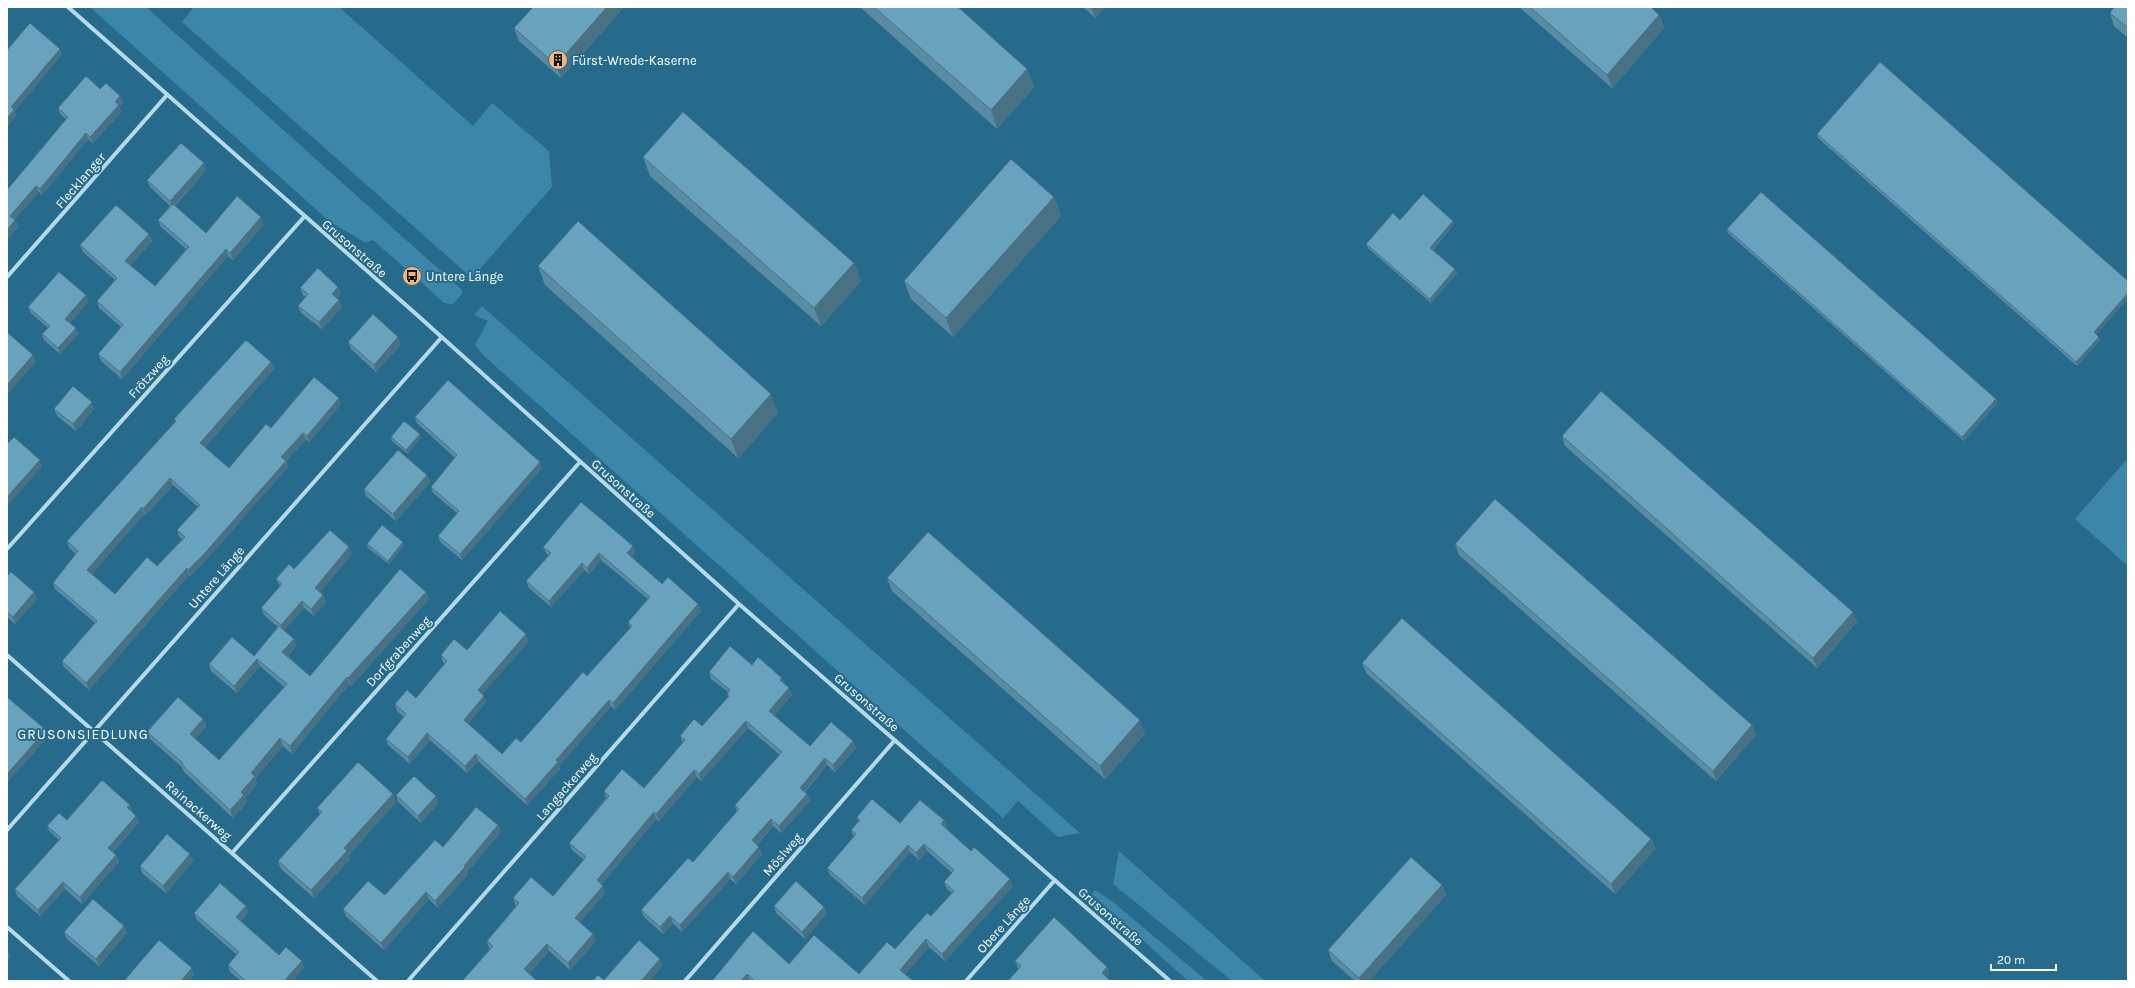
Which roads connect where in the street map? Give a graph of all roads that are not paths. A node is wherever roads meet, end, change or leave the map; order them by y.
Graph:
1 (68, 7) edge
2 (167, 95) junction
3 (304, 217) junction
4 (7, 277) edge
5 (441, 338) junction
6 (580, 462) junction
7 (7, 549) edge
8 (739, 604) junction
9 (7, 655) edge
10 (94, 731) junction
11 (895, 740) junction
12 (7, 830) edge
13 (232, 853) junction
14 (1055, 880) junction
15 (7, 926) edge
16 (69, 981) edge
17 (377, 981) edge
18 (408, 981) edge
19 (685, 981) edge
20 (966, 981) edge
21 (1170, 981) edge

1 - 2 street, Grusonstraße
2 - 3 street, Grusonstraße
2 - 4 street, Flecklanger
3 - 5 street, Grusonstraße
3 - 7 street, Frötzweg
5 - 6 street, Grusonstraße
5 - 10 street, Untere Länge
6 - 8 street, Grusonstraße
6 - 13 street, Dorfgrabenweg
8 - 11 street, Grusonstraße
8 - 18 street, Langackerweg
9 - 10 street, Rainackerweg
10 - 12 street, Untere Länge
10 - 13 street, Rainackerweg
11 - 14 street, Grusonstraße
11 - 19 street, Möslweg
13 - 17 street, Rainackerweg
14 - 20 street, Obere Länge
14 - 21 street, Grusonstraße
15 - 16 street

